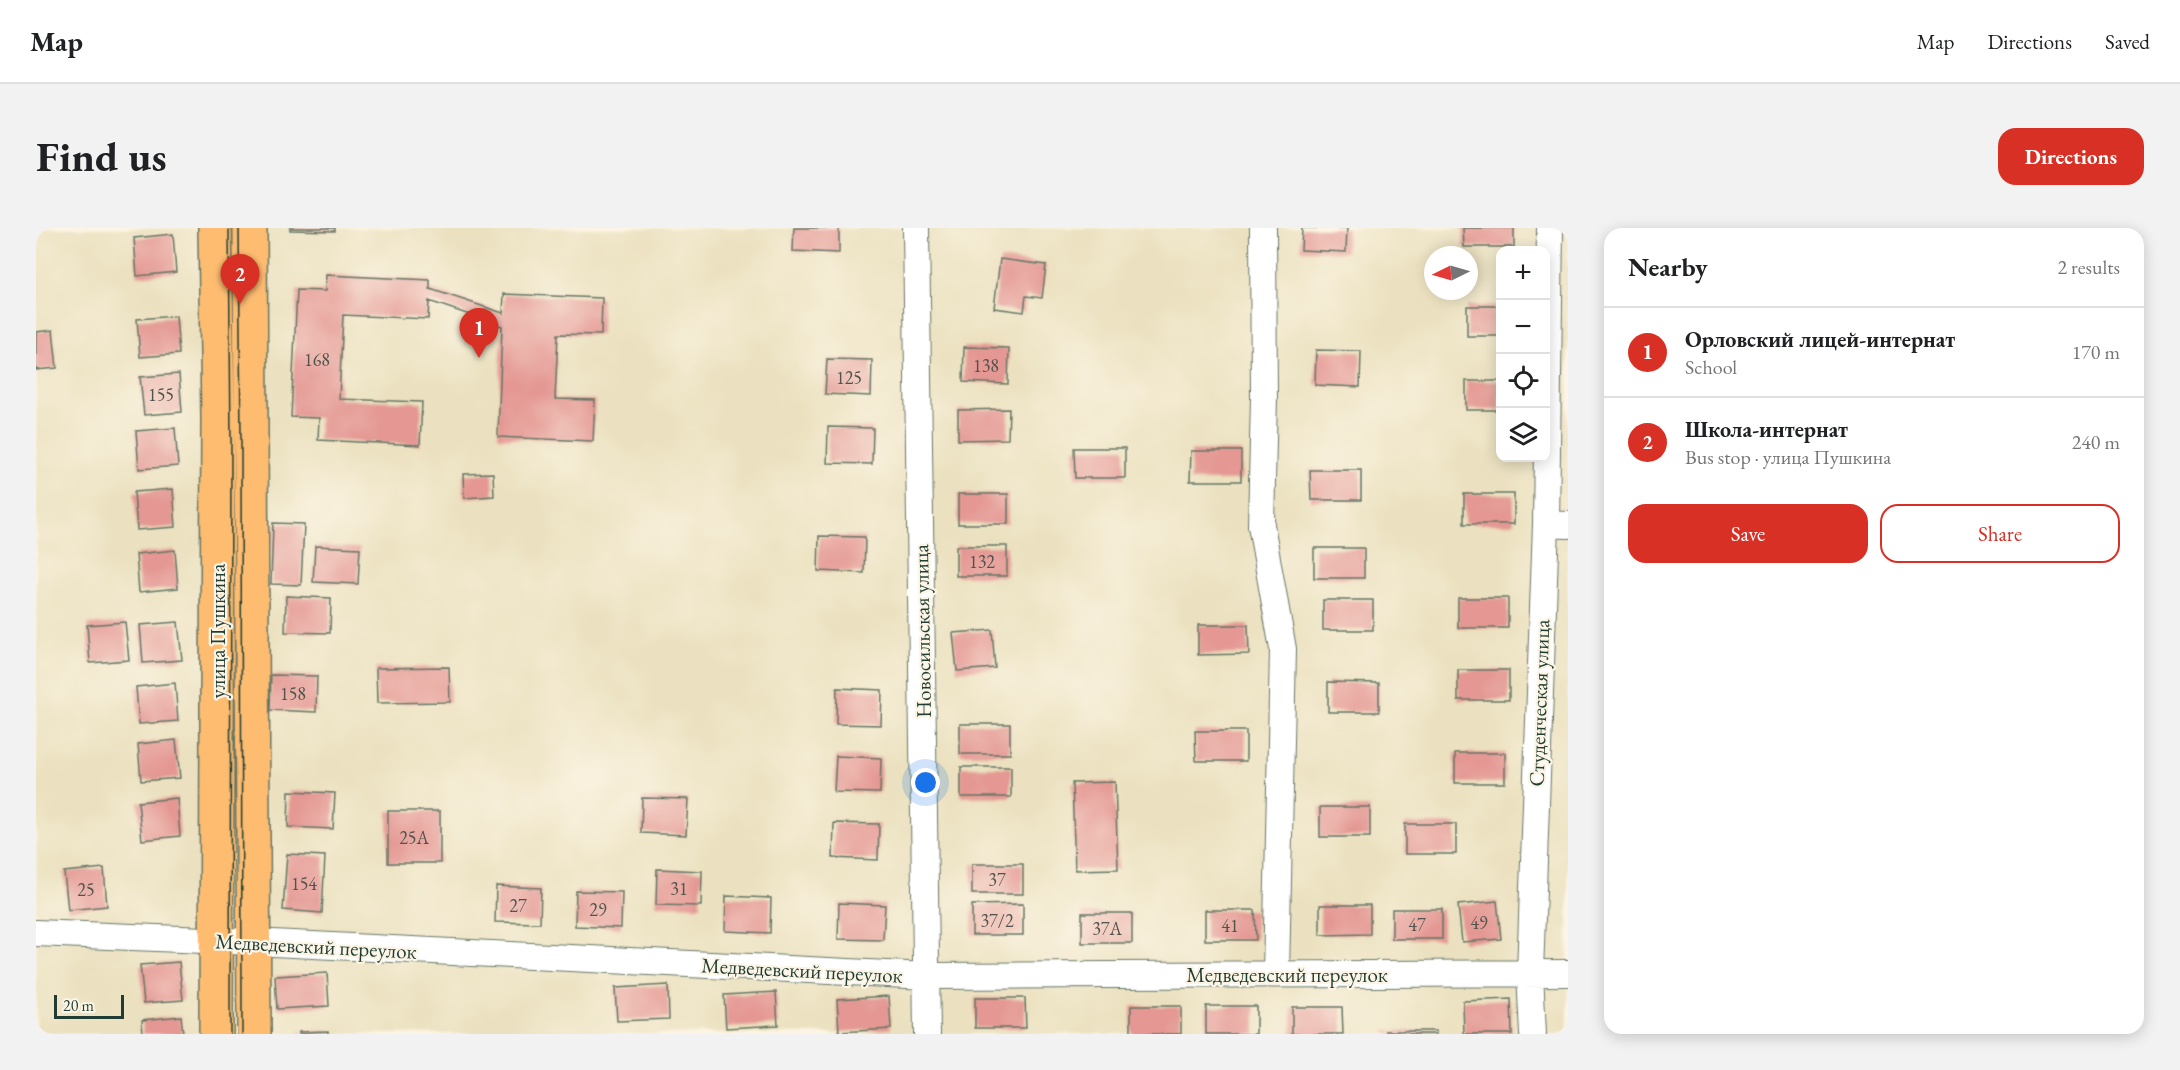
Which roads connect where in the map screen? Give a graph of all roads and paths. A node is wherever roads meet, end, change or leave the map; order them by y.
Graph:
1 (215, 228) edge
2 (250, 228) edge
3 (916, 228) edge
4 (1263, 228) edge
5 (1550, 228) edge
6 (1557, 525) edge
7 (36, 933) edge
8 (216, 940) junction
9 (253, 942) junction
10 (1530, 973) junction
11 (1568, 973) edge
12 (1276, 974) junction
13 (927, 976) junction
14 (216, 1034) edge
15 (254, 1034) edge
16 (927, 1034) edge
17 (1533, 1034) edge

1 - 8 main road, улица Пушкина
2 - 9 main road, улица Пушкина
3 - 13 street, Новосильская улица
4 - 12 street
5 - 6 street, Студенческая улица
6 - 10 street, Студенческая улица
7 - 8 street, Медведевский переулок
8 - 9 street, Медведевский переулок
8 - 14 main road, улица Пушкина
9 - 13 street, Медведевский переулок
9 - 15 main road, улица Пушкина
10 - 11 street, Медведевский переулок
10 - 12 street, Медведевский переулок
10 - 17 street, Студенческая улица
12 - 13 street, Медведевский переулок
13 - 16 street, Новосильская улица

